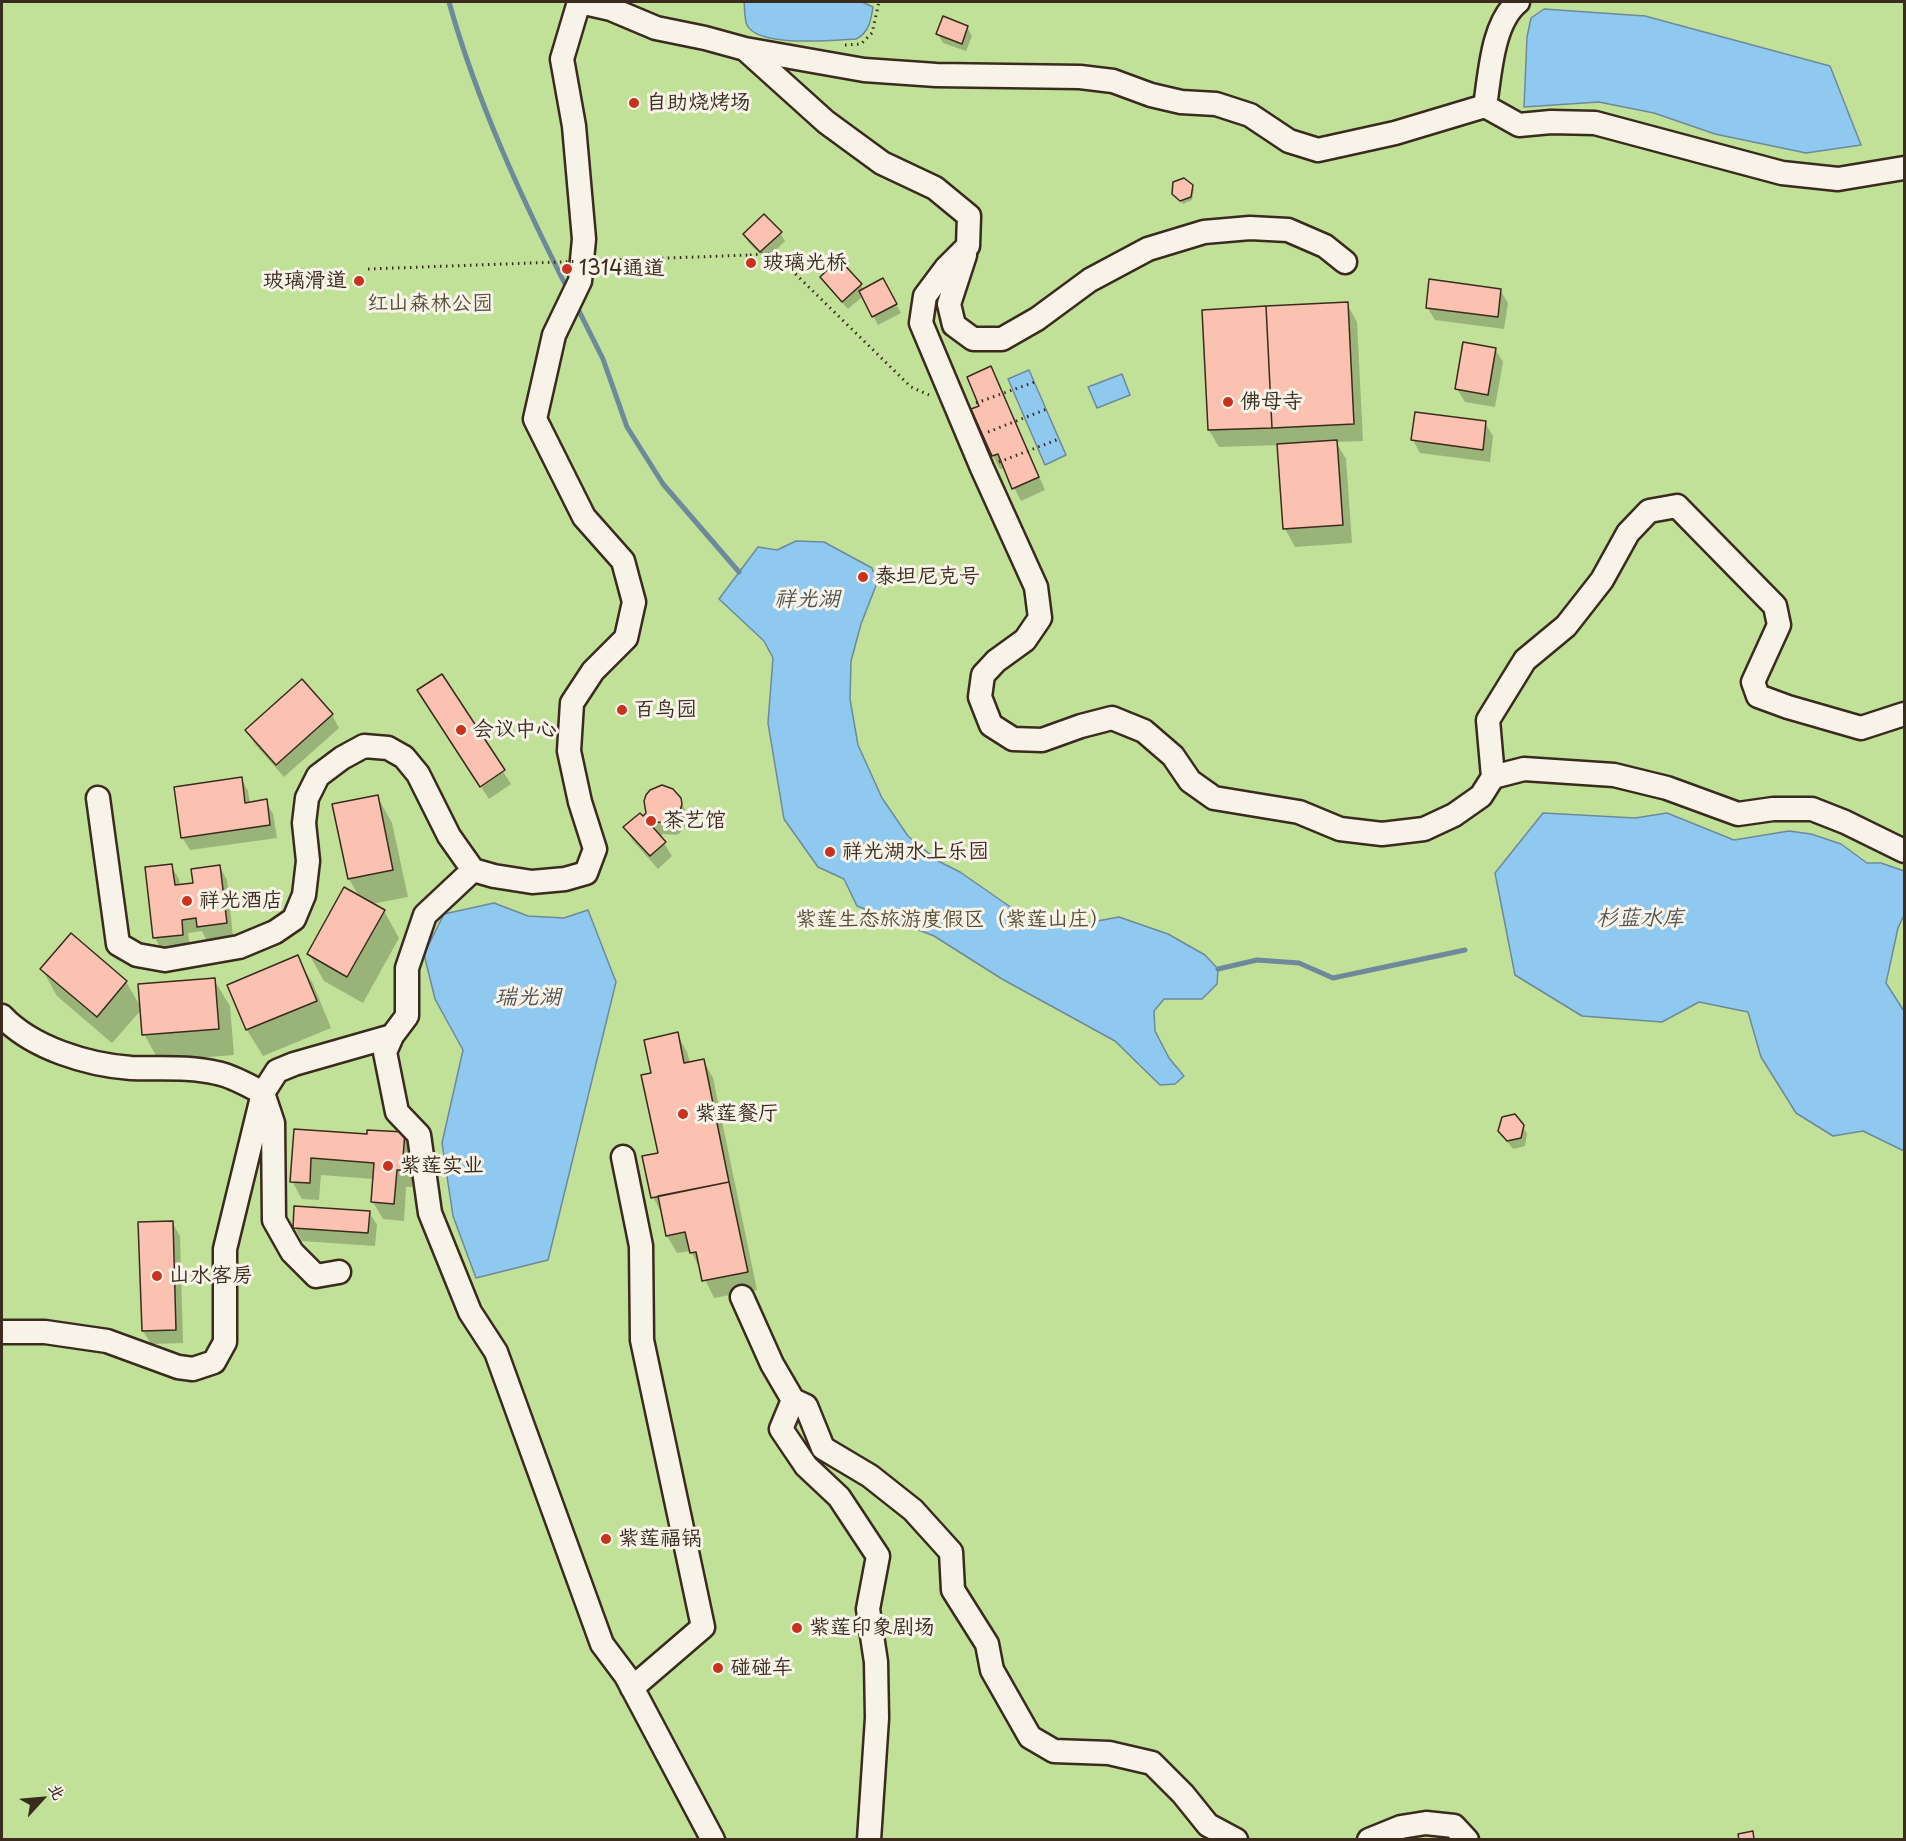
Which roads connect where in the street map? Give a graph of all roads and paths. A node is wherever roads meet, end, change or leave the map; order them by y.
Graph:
1 (579, 2) edge
2 (879, 2) edge
3 (1518, 2) edge
4 (842, 45) dead end
5 (745, 49) junction
6 (1485, 106) junction
7 (1905, 168) edge
8 (968, 246) junction
9 (1345, 262) dead end
10 (368, 269) dead end
11 (1035, 382) dead end
12 (957, 409) junction
13 (1047, 409) dead end
14 (1059, 439) dead end
15 (970, 440) junction
16 (982, 468) junction
17 (1905, 714) edge
18 (1493, 777) junction
19 (98, 798) dead end
20 (1905, 851) edge
21 (473, 870) junction
22 (2, 1016) edge
23 (393, 1036) junction
24 (263, 1093) junction
25 (623, 1157) dead end
26 (339, 1272) dead end
27 (742, 1297) dead end
28 (2, 1332) edge
29 (793, 1400) junction
30 (632, 1688) junction
31 (713, 1839) edge
32 (869, 1839) edge
33 (1236, 1839) edge
34 (1369, 1839) edge
35 (1467, 1839) edge

1 - 5 street
1 - 21 street
2 - 4 path
3 - 6 street
5 - 6 street
5 - 8 street
6 - 7 street
8 - 9 street
8 - 12 street
10 - 12 path, bridge
11 - 12 path
12 - 15 street
13 - 15 path
14 - 16 path
15 - 16 street
16 - 18 street
17 - 18 street
18 - 20 street
19 - 21 street
21 - 23 street
22 - 24 street
23 - 24 street
23 - 30 street
24 - 26 street
24 - 28 street
25 - 30 street
27 - 29 street
29 - 32 street
29 - 33 street
30 - 31 street
34 - 35 street

